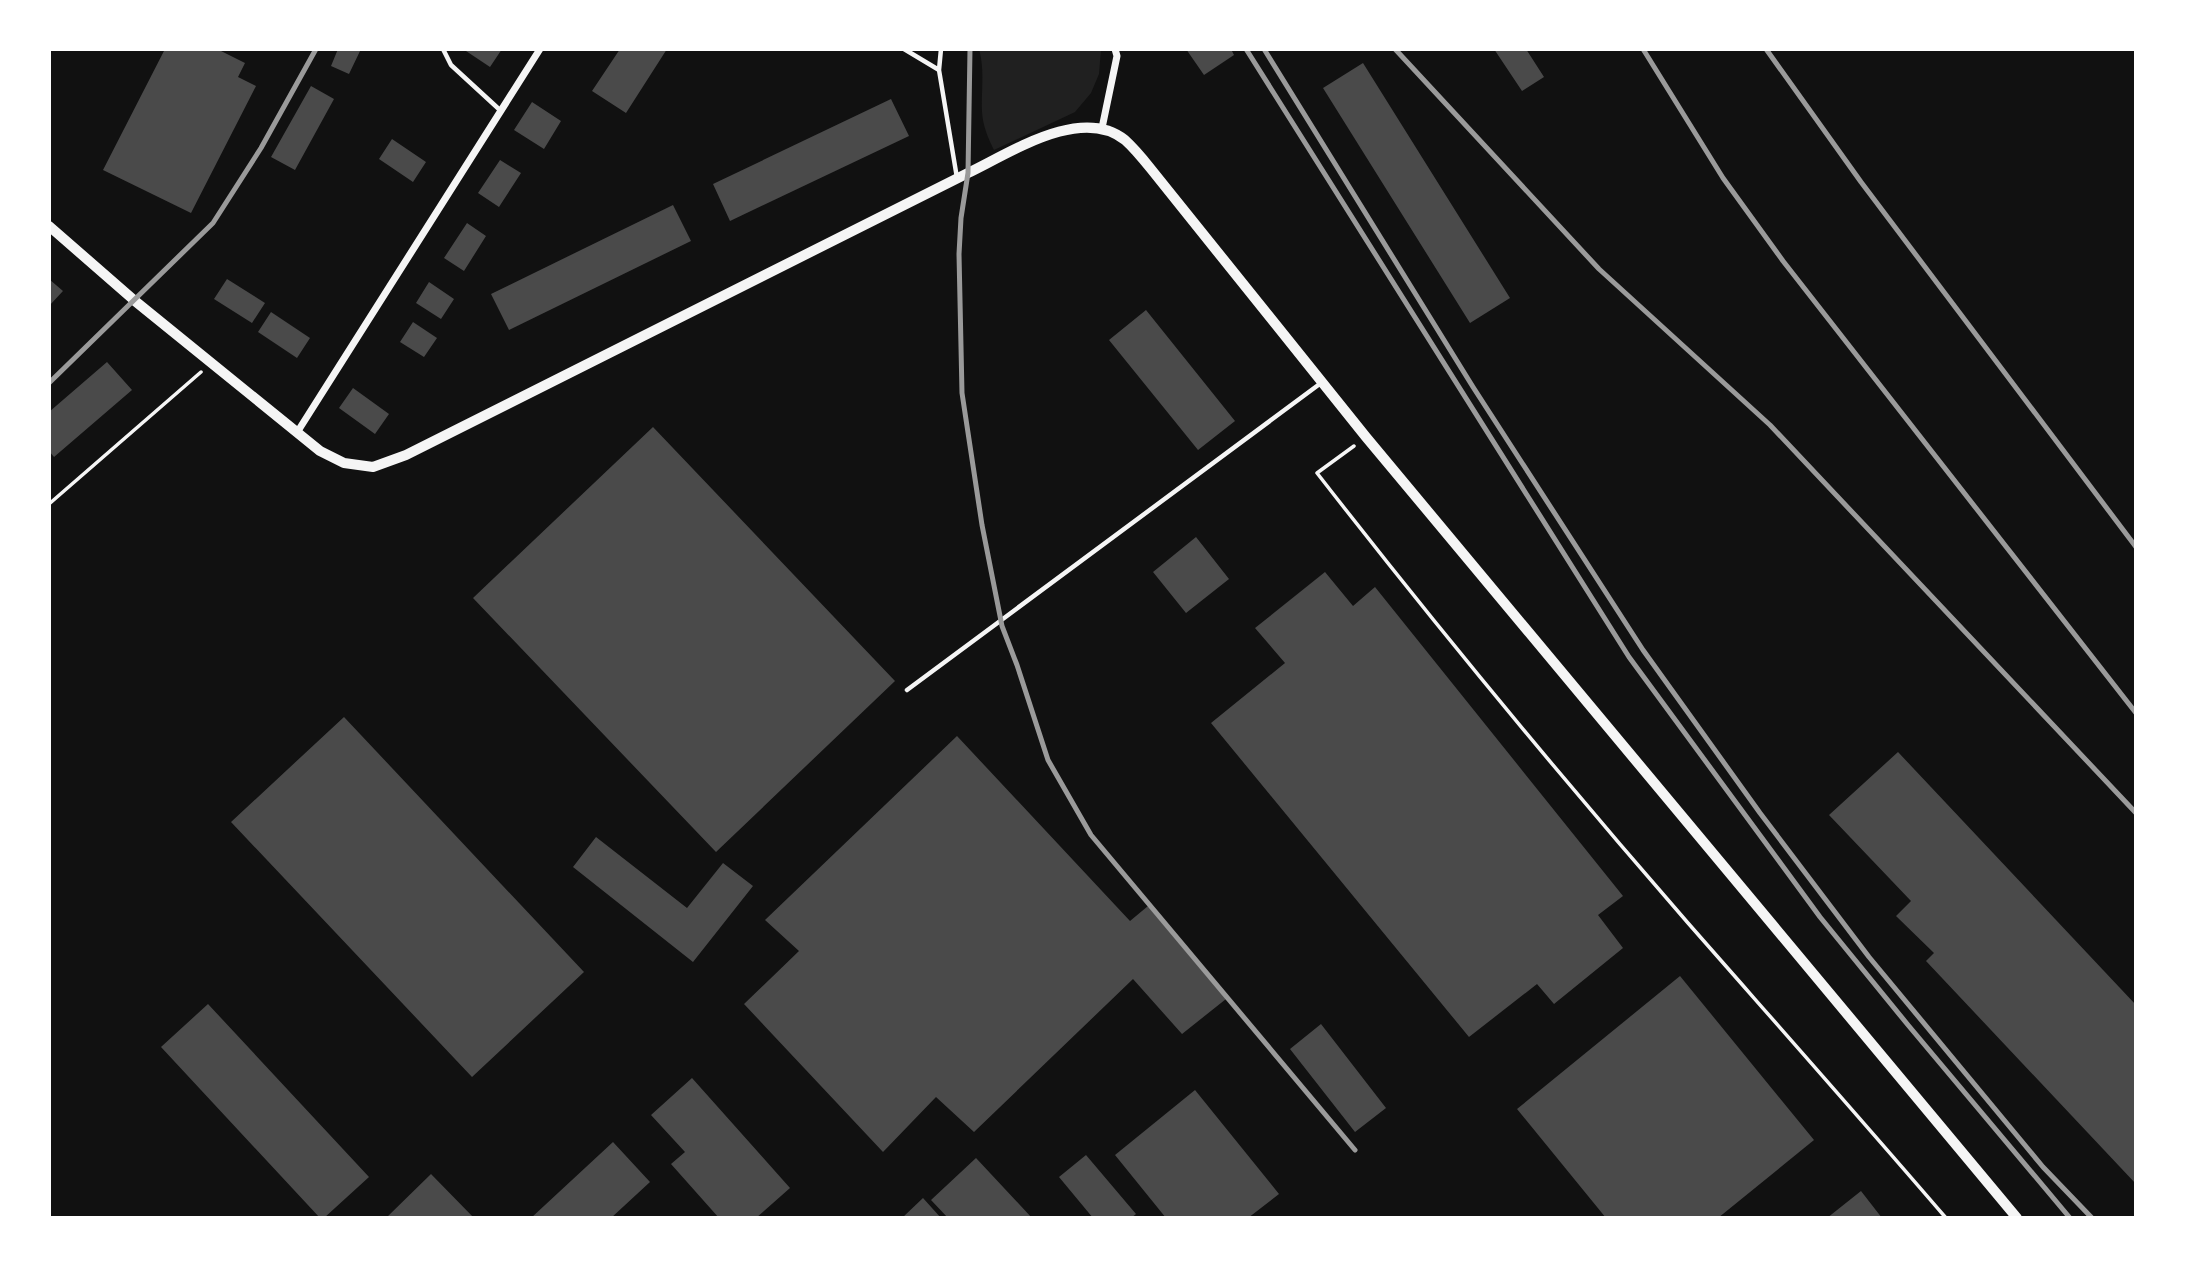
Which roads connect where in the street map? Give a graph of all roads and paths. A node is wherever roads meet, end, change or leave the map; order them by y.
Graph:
1 (443, 49) edge
2 (540, 49) edge
3 (904, 49) edge
4 (941, 49) edge
5 (1115, 49) edge
6 (939, 70) junction
7 (501, 111) junction
8 (1102, 128) junction
9 (957, 179) junction
10 (49, 226) edge
11 (211, 363) junction
12 (1322, 382) junction
13 (298, 431) junction
14 (1356, 444) dead end
15 (49, 504) edge
16 (908, 690) dead end
17 (1946, 1218) edge
18 (2017, 1218) edge

1 - 7 lane
2 - 7 street
3 - 6 lane
4 - 6 lane
5 - 8 street
6 - 9 lane
7 - 13 street
8 - 9 street
8 - 12 street
9 - 13 street
10 - 11 street
11 - 13 street
11 - 15 path
12 - 16 lane
12 - 18 street
14 - 17 path

